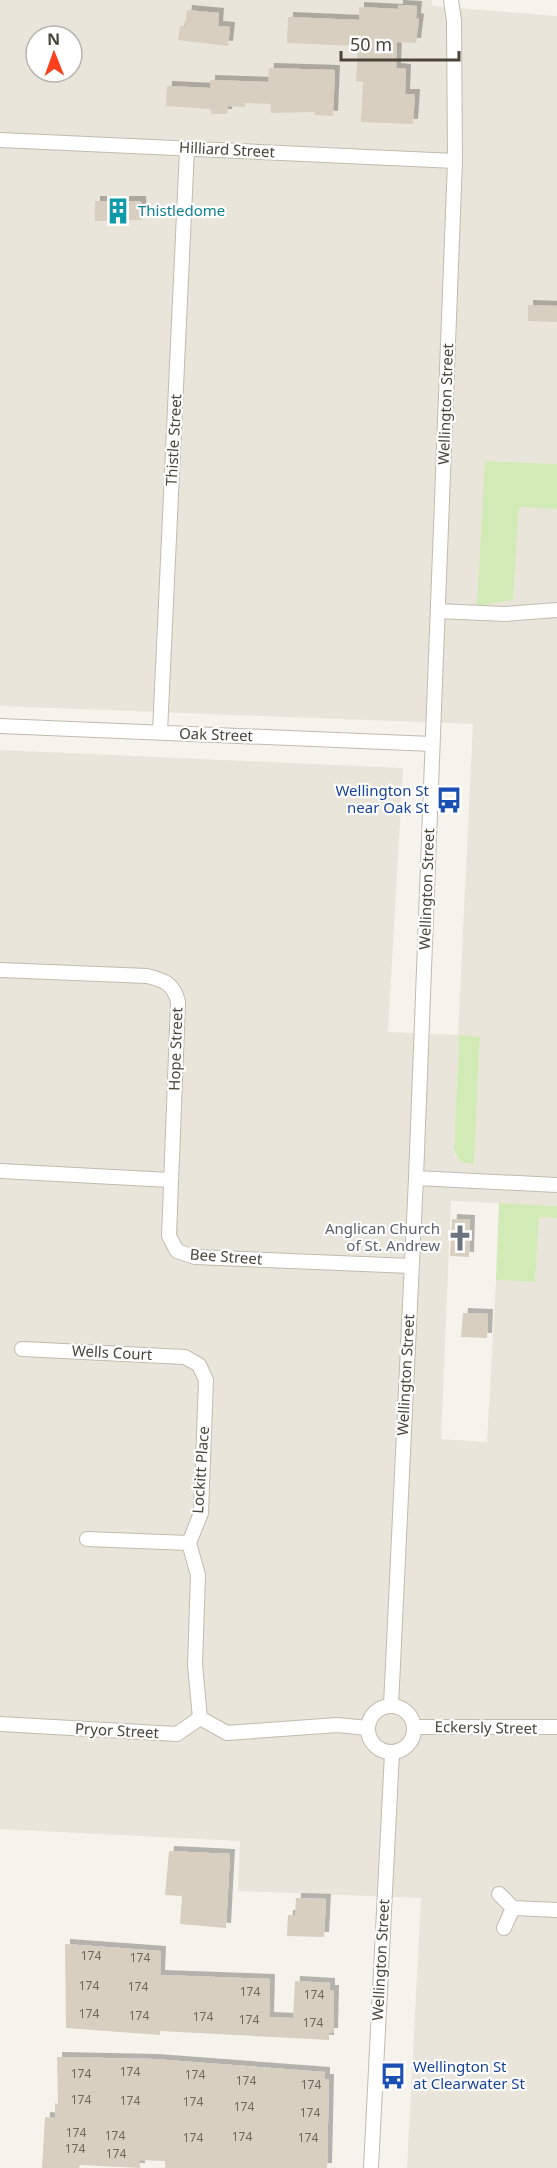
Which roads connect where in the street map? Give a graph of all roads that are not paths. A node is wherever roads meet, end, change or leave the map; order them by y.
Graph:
1 (451, 0) edge
2 (0, 140) edge
3 (187, 149) junction
4 (455, 161) junction
5 (557, 610) edge
6 (438, 611) junction
7 (0, 726) edge
8 (160, 732) junction
9 (432, 744) junction
10 (0, 970) edge
11 (0, 1172) edge
12 (416, 1178) junction
13 (170, 1180) junction
14 (557, 1185) edge
15 (411, 1266) junction
16 (22, 1349) dead end
17 (199, 1365) joint
18 (87, 1539) dead end
19 (189, 1543) junction
20 (391, 1706) junction
21 (200, 1718) junction
22 (0, 1724) edge
23 (415, 1727) junction
24 (557, 1727) edge
25 (368, 1728) junction
26 (392, 1753) junction
27 (499, 1894) dead end
28 (513, 1908) junction
29 (557, 1910) edge
30 (504, 1928) dead end
31 (371, 2168) edge

1 - 4 street, Wellington Street
2 - 3 street, Hilliard Street
3 - 4 street, Hilliard Street
3 - 8 street, Thistle Street
4 - 6 street, Wellington Street
5 - 6 street
6 - 9 street, Wellington Street
7 - 8 street, Oak Street
8 - 9 street, Oak Street
9 - 12 street, Wellington Street
10 - 13 street, Hope Street
11 - 13 street
12 - 14 street
12 - 15 street, Wellington Street
13 - 15 street, Bee Street
15 - 20 street, Wellington Street
16 - 17 street, Wells Court
17 - 19 street, Lockitt Place
18 - 19 street
19 - 21 street
20 - 23 street
20 - 25 street
21 - 22 street, Pryor Street
21 - 25 street
23 - 24 street, Eckersly Street
23 - 26 street
25 - 26 street
26 - 31 street, Wellington Street
27 - 28 street
28 - 29 street
28 - 30 street

